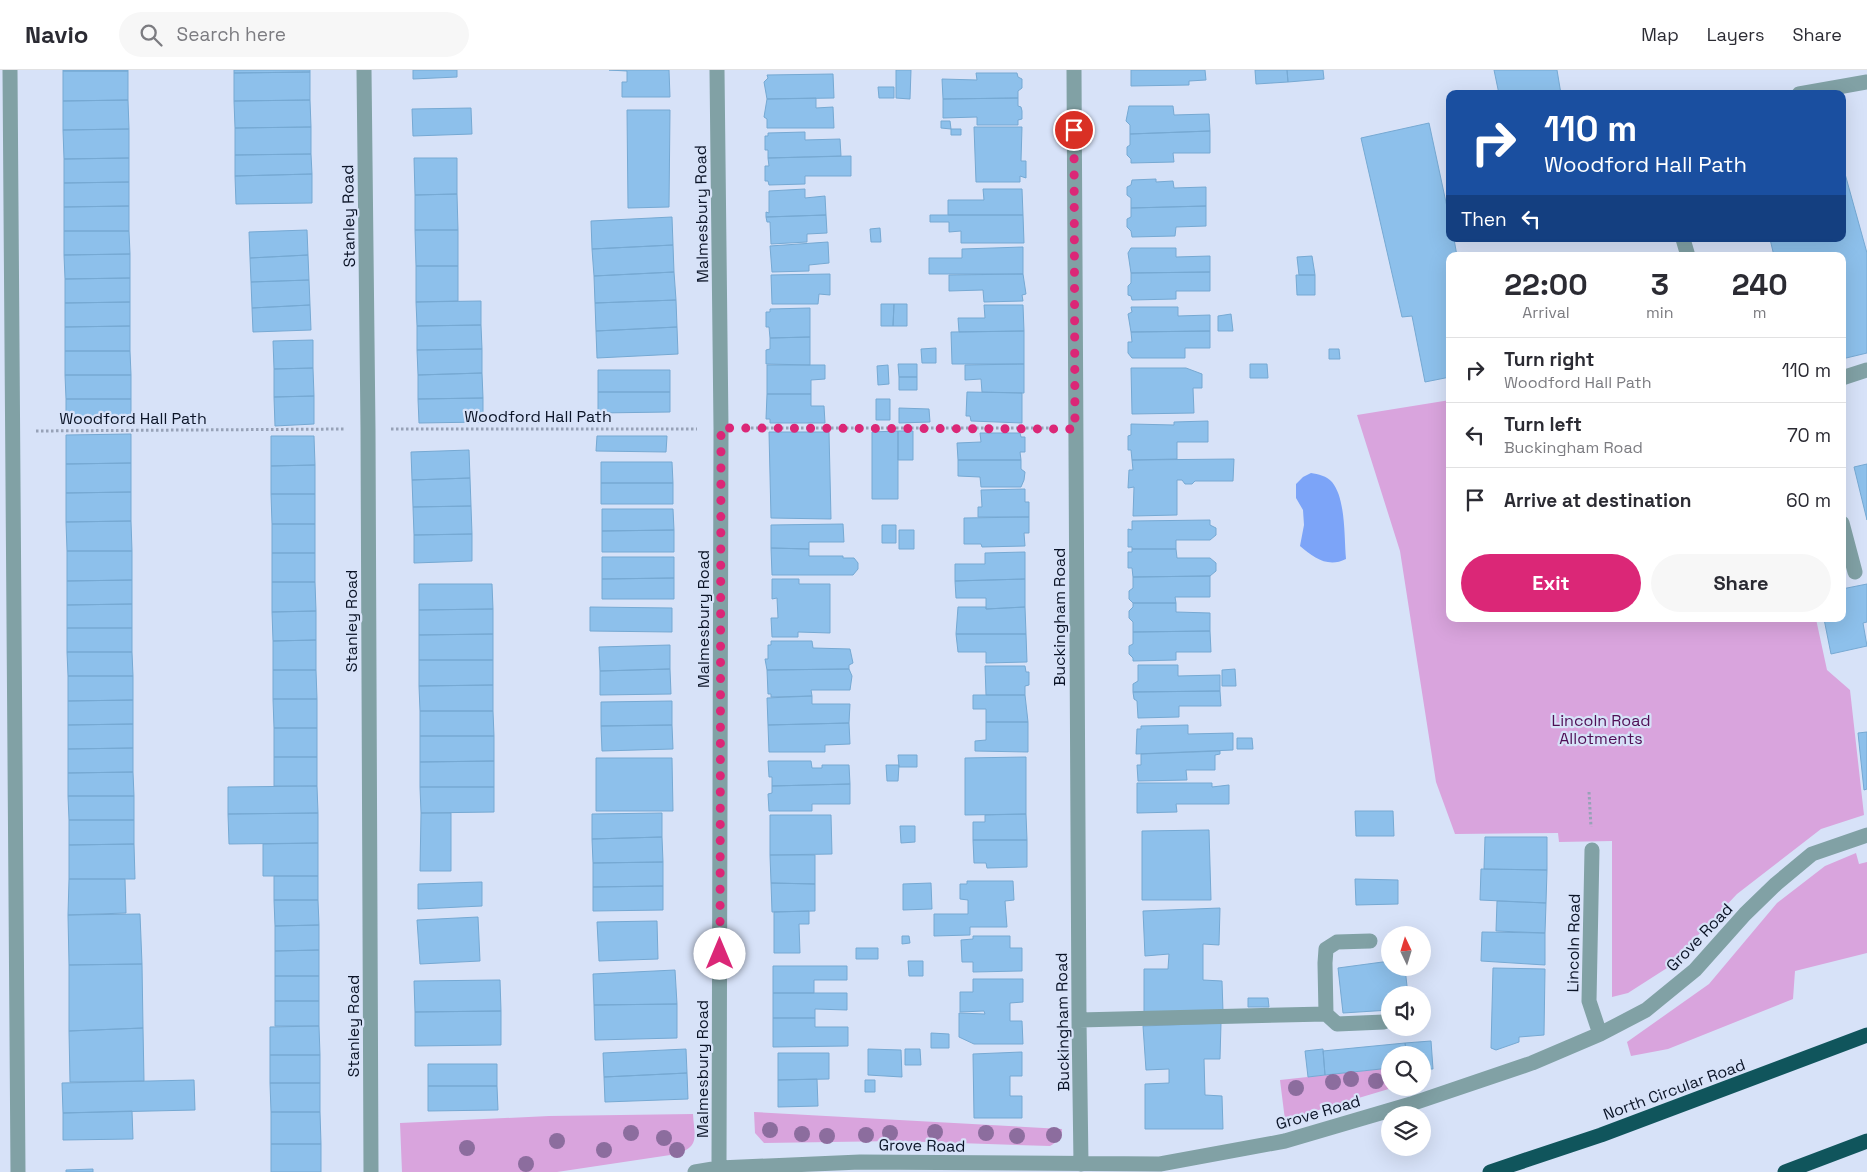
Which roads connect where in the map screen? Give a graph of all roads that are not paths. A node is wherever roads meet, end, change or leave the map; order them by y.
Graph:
1 (10, 70) edge
2 (364, 70) edge
3 (718, 70) edge
4 (1074, 70) edge
5 (1867, 82) edge
6 (1822, 90) edge
7 (1867, 370) edge
8 (1846, 377) edge
9 (1846, 539) edge
10 (1855, 572) dead end
11 (1867, 835) edge
12 (1592, 850) road end
13 (1370, 941) dead end
14 (1326, 1014) junction
15 (1079, 1020) junction
16 (1381, 1022) edge
17 (1600, 1034) junction
18 (1867, 1035) edge
19 (1867, 1141) edge
20 (1081, 1164) junction
21 (719, 1168) junction
22 (18, 1172) edge
23 (371, 1172) edge
24 (695, 1172) edge
25 (1490, 1172) edge
26 (1785, 1172) edge

1 - 22 street
2 - 23 street, Stanley Road
3 - 21 street, Malmesbury Road
4 - 15 street, Buckingham Road
5 - 6 street
7 - 8 street
9 - 10 street
11 - 17 street, Grove Road
12 - 17 street, Lincoln Road
13 - 14 street
14 - 15 street
14 - 16 street
15 - 20 street, Buckingham Road
17 - 20 street, Grove Road
18 - 25 highway, North Circular Road
19 - 26 highway
20 - 21 street, Grove Road
21 - 24 street, Grove Road

